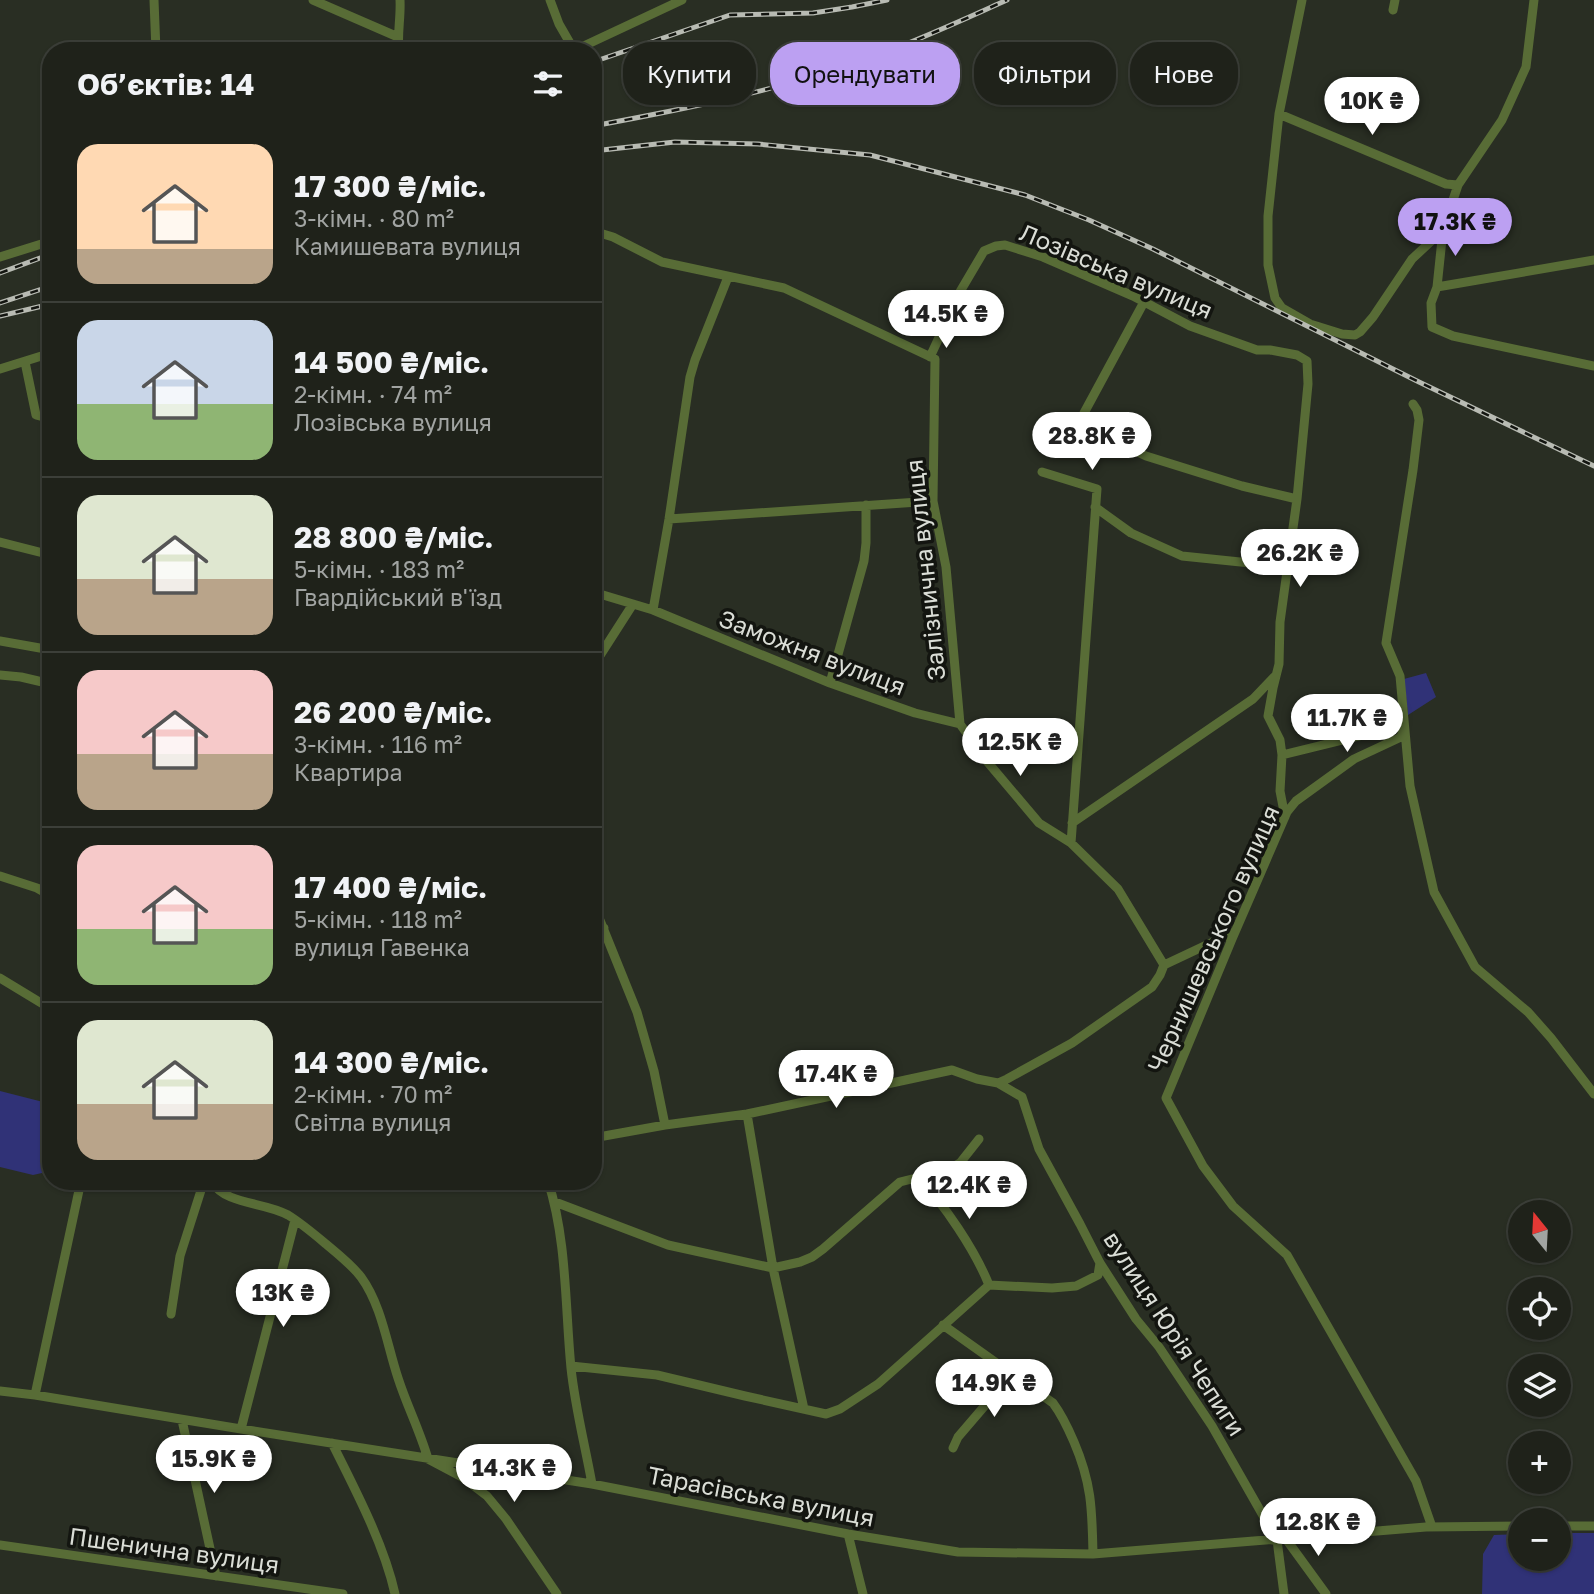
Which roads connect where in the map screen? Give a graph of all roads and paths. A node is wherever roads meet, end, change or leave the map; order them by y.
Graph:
1 (154, 0) edge
2 (313, 0) edge
3 (400, 0) edge
4 (550, 0) edge
5 (682, 0) edge
6 (1303, 0) edge
7 (1534, 0) edge
8 (398, 37) junction
9 (156, 42) edge
10 (398, 42) edge
11 (569, 42) edge
12 (591, 42) edge
13 (1279, 114) junction
14 (1458, 186) junction
15 (1443, 230) junction
16 (602, 234) edge
17 (42, 244) edge
18 (0, 257) edge
19 (1594, 260) edge
20 (728, 277) junction
21 (1437, 286) junction
22 (1144, 303) junction
23 (42, 356) edge
24 (930, 357) junction
25 (25, 362) junction
26 (1594, 366) edge
27 (0, 369) edge
28 (1413, 404) dead end
29 (42, 417) edge
30 (1042, 472) dead end
31 (1297, 499) junction
32 (933, 501) junction
33 (866, 505) junction
34 (1095, 507) junction
35 (669, 519) junction
36 (0, 542) edge
37 (42, 553) edge
38 (1288, 567) junction
39 (602, 595) edge
40 (632, 604) junction
41 (653, 610) junction
42 (0, 641) edge
43 (42, 648) edge
44 (602, 652) edge
45 (1276, 674) junction
46 (0, 675) edge
47 (42, 682) edge
48 (830, 683) junction
49 (960, 724) junction
50 (1404, 725) junction
51 (1282, 755) junction
52 (1285, 817) junction
53 (1072, 823) junction
54 (1070, 843) junction
55 (0, 876) edge
56 (42, 891) edge
57 (602, 923) edge
58 (604, 928) joint
59 (1235, 931) junction
60 (1164, 965) junction
61 (0, 978) edge
62 (42, 1004) edge
63 (998, 1083) junction
64 (1594, 1094) edge
65 (747, 1114) junction
66 (665, 1125) junction
67 (602, 1136) edge
68 (979, 1139) dead end
69 (918, 1177) junction
70 (79, 1190) edge
71 (201, 1190) edge
72 (218, 1190) edge
73 (551, 1190) edge
74 (555, 1202) junction
75 (295, 1220) junction
76 (1100, 1263) junction
77 (773, 1268) junction
78 (989, 1285) junction
79 (172, 1314) dead end
80 (943, 1325) junction
81 (571, 1366) junction
82 (1012, 1374) junction
83 (0, 1391) edge
84 (34, 1395) junction
85 (804, 1409) junction
86 (183, 1420) junction
87 (240, 1429) junction
88 (332, 1443) junction
89 (953, 1448) dead end
90 (428, 1459) junction
91 (592, 1484) junction
92 (1508, 1526) edge
93 (1571, 1526) edge
94 (1594, 1526) edge
95 (1432, 1527) junction
96 (848, 1534) junction
97 (1278, 1539) junction
98 (0, 1545) edge
99 (1093, 1554) junction
100 (216, 1576) junction
101 (343, 1594) edge
102 (395, 1594) edge
103 (557, 1594) edge
104 (863, 1594) edge
105 (1284, 1594) edge
106 (1326, 1594) edge

1 - 9 street
2 - 8 street
3 - 8 street
4 - 11 street
5 - 12 street
6 - 13 street
7 - 14 street
8 - 10 street
13 - 14 street
13 - 15 street
14 - 15 street
15 - 21 street
16 - 20 street
17 - 18 street
19 - 21 street
20 - 24 street
20 - 35 street
21 - 26 street
22 - 24 street, Лозівська вулиця
22 - 31 street, Лозівська вулиця
22 - 31 street
23 - 25 street
24 - 32 street, Залізнична вулиця
25 - 27 street
25 - 29 street
28 - 50 street
30 - 34 street
31 - 38 street
32 - 33 street
32 - 49 street, Залізнична вулиця
33 - 35 street
33 - 48 street
34 - 38 street
34 - 53 street
35 - 41 street
36 - 37 street
38 - 45 street
39 - 40 street, Заможня вулиця
40 - 41 street, Заможня вулиця
40 - 44 street
41 - 48 street, Заможня вулиця
42 - 43 street
45 - 51 street
45 - 53 street
46 - 47 street
48 - 49 street, Заможня вулиця
49 - 54 street
50 - 51 street
50 - 52 street, Чернишевського вулиця
50 - 64 street
51 - 52 street
52 - 59 street, Чернишевського вулиця
53 - 54 street
54 - 60 street
55 - 56 street
57 - 58 street
58 - 66 street
59 - 60 street
59 - 95 street, Чернишевського вулиця
60 - 63 street
61 - 62 street
63 - 65 street
63 - 76 street, вулиця Юрія Чепиги
65 - 66 street
65 - 77 street
66 - 67 street
68 - 69 street
69 - 77 street
69 - 78 street
70 - 84 street
71 - 79 street
72 - 75 street
73 - 74 street
74 - 77 street
74 - 81 street
75 - 87 street
75 - 90 street
76 - 78 street
76 - 97 street, вулиця Юрія Чепиги
77 - 85 street
78 - 80 street
80 - 82 street
80 - 85 street
81 - 85 street
81 - 91 street
82 - 89 street
82 - 99 street
83 - 84 street, Тарасівська вулиця
84 - 86 street, Тарасівська вулиця
86 - 87 street, Тарасівська вулиця
86 - 100 street
87 - 88 street, Тарасівська вулиця
88 - 90 street, Тарасівська вулиця
88 - 102 street
90 - 91 street, Тарасівська вулиця
90 - 103 street
91 - 96 street, Тарасівська вулиця
92 - 95 street, Тарасівська вулиця
93 - 94 street
95 - 97 street, Тарасівська вулиця
96 - 99 street, Тарасівська вулиця
96 - 104 street
97 - 99 street, Тарасівська вулиця
97 - 105 street
97 - 106 street, вулиця Юрія Чепиги
98 - 100 street, Пшенична вулиця
100 - 101 street, Пшенична вулиця

